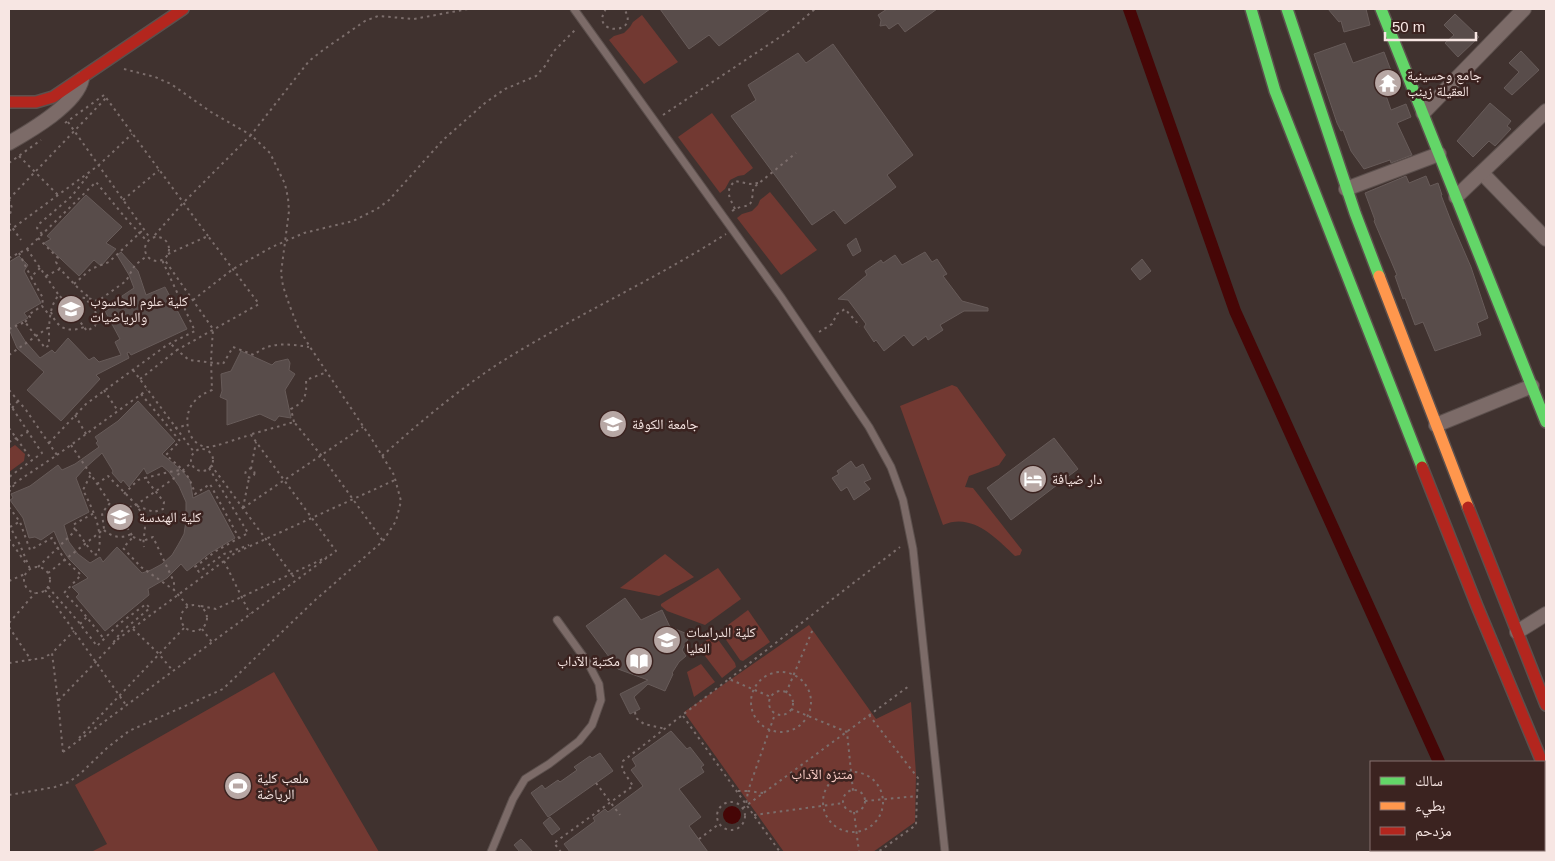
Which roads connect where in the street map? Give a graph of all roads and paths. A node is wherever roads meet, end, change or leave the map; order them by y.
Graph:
1 (183, 9) edge
2 (468, 9) edge
3 (574, 9) edge
4 (606, 9) edge
5 (625, 9) edge
6 (816, 9) edge
7 (1251, 9) edge
8 (1288, 9) edge
9 (1524, 9) edge
10 (1386, 11) edge
11 (584, 22) junction
12 (121, 68) dead end
13 (82, 79) junction
14 (106, 98) junction
15 (9, 102) edge
16 (1546, 111) edge
17 (1422, 112) junction
18 (654, 120) junction
19 (68, 121) junction
20 (60, 127) dead end
21 (74, 131) junction
22 (132, 134) junction
23 (252, 135) junction
24 (44, 138) dead end
25 (9, 143) edge
26 (796, 153) dead end
27 (1439, 154) junction
28 (20, 156) junction
29 (9, 163) edge
30 (99, 165) junction
31 (159, 170) junction
32 (91, 171) junction
33 (35, 172) junction
34 (1482, 173) junction
35 (760, 182) junction
36 (1312, 184) junction
37 (1338, 188) junction
38 (58, 195) junction
39 (1456, 197) junction
40 (9, 199) edge
41 (123, 200) junction
42 (183, 203) junction
43 (62, 205) junction
44 (735, 209) junction
45 (67, 210) junction
46 (730, 213) dead end
47 (1355, 213) junction
48 (9, 217) edge
49 (9, 223) edge
50 (1328, 226) junction
51 (12, 228) junction
52 (144, 229) junction
53 (733, 229) junction
54 (9, 231) edge
55 (42, 234) junction
56 (140, 234) junction
57 (154, 236) junction
58 (208, 236) junction
59 (38, 238) junction
60 (150, 238) junction
61 (1546, 238) edge
62 (22, 240) dead end
63 (147, 241) junction
64 (286, 241) junction
65 (27, 248) junction
66 (19, 253) junction
67 (9, 254) edge
68 (168, 254) junction
69 (147, 256) junction
70 (10, 258) edge
71 (163, 259) junction
72 (40, 268) junction
73 (60, 269) junction
74 (233, 269) junction
75 (46, 276) junction
76 (31, 277) junction
77 (74, 284) junction
78 (59, 295) junction
79 (83, 298) junction
80 (93, 300) junction
81 (193, 300) junction
82 (65, 302) junction
83 (42, 306) junction
84 (51, 312) junction
85 (50, 317) junction
86 (25, 322) junction
87 (860, 326) dead end
88 (49, 327) junction
89 (84, 327) junction
90 (9, 329) edge
91 (213, 329) junction
92 (819, 332) dead end
93 (35, 337) junction
94 (170, 343) junction
95 (310, 347) junction
96 (177, 350) junction
97 (9, 355) edge
98 (211, 363) junction
99 (133, 370) junction
100 (326, 372) junction
101 (140, 379) junction
102 (1532, 386) junction
103 (9, 390) edge
104 (104, 390) junction
105 (147, 390) junction
106 (140, 394) junction
107 (18, 401) junction
108 (9, 403) edge
109 (159, 406) junction
110 (12, 408) junction
111 (118, 410) junction
112 (153, 410) junction
113 (75, 415) junction
114 (294, 422) junction
115 (1546, 422) edge
116 (187, 425) junction
117 (1436, 425) junction
118 (363, 427) junction
119 (9, 428) edge
120 (175, 428) junction
121 (28, 432) junction
122 (86, 434) junction
123 (251, 435) junction
124 (16, 438) junction
125 (256, 441) junction
126 (9, 442) edge
127 (49, 443) junction
128 (71, 445) junction
129 (204, 448) junction
130 (194, 452) junction
131 (58, 455) junction
132 (321, 455) junction
133 (382, 456) junction
134 (32, 460) junction
135 (191, 463) junction
136 (210, 467) junction
137 (251, 469) junction
138 (182, 470) junction
139 (90, 474) junction
140 (9, 477) edge
141 (145, 478) junction
142 (249, 478) junction
143 (284, 479) junction
144 (396, 480) junction
145 (16, 483) junction
146 (98, 484) junction
147 (9, 487) edge
148 (156, 491) junction
149 (9, 492) edge
150 (124, 494) junction
151 (353, 499) junction
152 (110, 503) junction
153 (136, 505) junction
154 (9, 507) edge
155 (243, 508) junction
156 (116, 511) junction
157 (94, 512) junction
158 (312, 517) junction
159 (20, 522) junction
160 (9, 526) edge
161 (104, 529) junction
162 (76, 530) junction
163 (99, 532) junction
164 (132, 536) junction
165 (9, 538) edge
166 (238, 538) junction
167 (266, 539) junction
168 (143, 541) junction
169 (383, 541) junction
170 (259, 542) junction
171 (85, 543) junction
172 (900, 546) dead end
173 (144, 547) dead end
174 (57, 548) junction
175 (215, 552) junction
176 (332, 554) junction
177 (219, 558) junction
178 (64, 560) junction
179 (224, 561) junction
180 (38, 567) junction
181 (30, 569) junction
182 (48, 573) junction
183 (26, 574) junction
184 (291, 574) junction
185 (296, 580) junction
186 (9, 581) edge
187 (48, 587) junction
188 (45, 590) junction
189 (174, 590) junction
190 (36, 592) junction
191 (178, 595) junction
192 (241, 597) junction
193 (188, 606) junction
194 (201, 606) junction
195 (250, 614) junction
196 (1546, 614) edge
197 (87, 617) junction
198 (127, 618) junction
199 (558, 620) dead end
200 (9, 623) edge
201 (131, 623) junction
202 (80, 624) junction
203 (9, 627) edge
204 (185, 627) junction
205 (132, 628) junction
206 (202, 629) junction
207 (813, 629) dead end
208 (74, 631) junction
209 (1517, 632) junction
210 (104, 639) junction
211 (212, 642) junction
212 (108, 649) junction
213 (52, 653) junction
214 (159, 654) junction
215 (32, 660) junction
216 (96, 662) junction
217 (9, 663) edge
218 (173, 671) junction
219 (793, 675) junction
220 (729, 679) junction
221 (909, 686) dead end
222 (754, 690) junction
223 (786, 693) junction
224 (120, 695) junction
225 (771, 696) junction
226 (58, 701) junction
227 (126, 705) junction
228 (1546, 705) edge
229 (791, 709) junction
230 (635, 712) dead end
231 (775, 714) junction
232 (808, 715) junction
233 (869, 715) junction
234 (682, 716) junction
235 (666, 729) junction
236 (769, 730) junction
237 (846, 732) junction
238 (75, 742) junction
239 (1542, 761) edge
240 (851, 772) junction
241 (596, 783) dead end
242 (736, 791) junction
243 (748, 791) junction
244 (853, 791) junction
245 (763, 793) junction
246 (9, 795) edge
247 (917, 796) junction
248 (884, 799) junction
249 (865, 801) junction
250 (610, 803) junction
251 (844, 803) junction
252 (746, 806) junction
253 (823, 806) junction
254 (743, 808) junction
255 (854, 812) junction
256 (620, 815) dead end
257 (753, 815) junction
258 (720, 824) junction
259 (856, 832) junction
260 (699, 839) dead end
261 (491, 852) edge
262 (561, 852) edge
263 (780, 852) edge
264 (859, 852) edge
265 (878, 852) edge
266 (945, 852) edge

1 - 13 main road
2 - 23 path
3 - 11 lane
4 - 5 path
6 - 18 path
7 - 36 main road
8 - 37 main road
9 - 17 street
10 - 17 main road
11 - 18 lane
11 - 64 path
12 - 23 path
13 - 15 main road
13 - 25 street
14 - 19 path
14 - 21 path
14 - 22 path
16 - 34 street
17 - 27 main road
18 - 53 lane
19 - 20 path
19 - 21 path
21 - 30 path
21 - 33 path
22 - 30 path
22 - 31 path
23 - 42 path
23 - 64 path
24 - 28 path
26 - 35 path
27 - 37 street
27 - 39 main road
28 - 29 path
28 - 33 path
30 - 32 path
30 - 41 path
31 - 41 path
31 - 42 path
32 - 38 path
32 - 43 path
33 - 38 path
33 - 40 path
34 - 39 street
34 - 61 street
35 - 44 path
35 - 44 path
36 - 37 main road
36 - 50 main road
37 - 47 main road
38 - 51 path
39 - 102 main road
40 - 48 path
41 - 52 path
42 - 57 path
42 - 58 path
43 - 45 path
43 - 55 path
44 - 46 path
45 - 55 path
45 - 56 path
47 - 50 main road
47 - 117 main road
49 - 51 path
50 - 239 main road
51 - 54 path
51 - 62 path
52 - 56 path
52 - 60 path
53 - 133 path
53 - 266 lane
55 - 59 path
56 - 63 path
56 - 77 path
57 - 60 path
57 - 68 path
58 - 68 path
58 - 74 path
59 - 65 path
59 - 73 path
60 - 63 path
63 - 69 path
64 - 74 path
64 - 95 path
65 - 66 path
65 - 72 path
66 - 70 path
66 - 76 path
67 - 70 path
68 - 71 path
69 - 71 path
69 - 80 path
71 - 81 path
71 - 94 path
72 - 75 path
72 - 76 path
73 - 75 path
73 - 77 path
74 - 81 path
74 - 91 path
75 - 78 path
76 - 83 path
77 - 80 path
78 - 82 path
78 - 84 path
79 - 80 path
79 - 82 path
79 - 89 path
81 - 91 path
82 - 89 path
83 - 85 path
83 - 86 path
84 - 85 path
84 - 89 path
85 - 88 path
86 - 90 path
86 - 93 path
87 - 92 path
88 - 93 path
88 - 93 path
91 - 96 path
91 - 98 path
93 - 97 path
94 - 96 path
94 - 99 path
95 - 98 path
95 - 100 path
96 - 98 path
96 - 101 path
98 - 116 path
99 - 101 path
99 - 104 path
100 - 114 path
100 - 118 path
101 - 105 path
102 - 115 main road
102 - 117 street
103 - 107 path
104 - 111 path
104 - 113 path
105 - 106 path
105 - 109 path
106 - 111 path
106 - 112 path
107 - 110 path
107 - 127 path
108 - 110 path
109 - 112 path
109 - 120 path
110 - 121 path
111 - 122 path
112 - 138 path
113 - 122 path
113 - 127 path
114 - 123 path
114 - 132 path
116 - 120 path
116 - 129 path
117 - 209 main road
118 - 132 path
118 - 133 path
119 - 124 path
120 - 130 path
121 - 124 path
121 - 134 path
122 - 128 path
123 - 125 path
123 - 129 path
124 - 126 path
124 - 134 path
125 - 137 path
125 - 143 path
127 - 131 path
128 - 131 path
128 - 139 path
129 - 130 path
129 - 136 path
130 - 135 path
131 - 145 path
132 - 143 path
132 - 151 path
133 - 144 path
134 - 140 path
135 - 136 path
135 - 138 path
136 - 155 path
136 - 166 path
137 - 142 path
137 - 142 path
138 - 141 path
138 - 148 path
138 - 166 path
139 - 146 path
139 - 157 path
141 - 148 path
141 - 150 path
142 - 155 path
143 - 155 path
143 - 158 path
144 - 151 path
144 - 169 path
145 - 147 path
145 - 149 path
146 - 150 path
146 - 152 path
148 - 153 path
148 - 153 path
150 - 153 path
151 - 158 path
151 - 169 path
152 - 156 path
152 - 161 path
153 - 156 path
153 - 168 path
154 - 159 path
155 - 167 path
156 - 164 path
157 - 162 path
157 - 163 path
158 - 167 path
158 - 176 path
159 - 160 path
159 - 174 path
160 - 181 path
161 - 163 path
161 - 164 path
162 - 171 path
162 - 174 path
163 - 171 path
163 - 171 path
164 - 168 path
164 - 189 path
165 - 181 path
166 - 175 path
167 - 170 path
167 - 184 path
168 - 173 path
168 - 189 path
169 - 246 path
170 - 177 path
170 - 179 path
171 - 178 path
172 - 220 path
174 - 178 path
174 - 180 path
175 - 177 path
175 - 177 path
176 - 184 path
176 - 185 path
178 - 182 path
178 - 197 path
179 - 191 path
179 - 192 path
180 - 181 path
180 - 182 path
181 - 183 path
182 - 187 path
183 - 186 path
183 - 190 path
184 - 185 path
184 - 192 path
185 - 195 path
187 - 188 path
187 - 202 path
188 - 190 path
188 - 208 path
189 - 191 path
190 - 200 path
191 - 193 path
191 - 205 path
192 - 194 path
192 - 195 path
193 - 194 path
193 - 204 path
194 - 206 path
195 - 211 path
196 - 209 street
197 - 202 path
197 - 210 path
198 - 201 path
198 - 201 path
198 - 210 path
199 - 261 lane
201 - 212 path
202 - 210 path
203 - 215 path
204 - 206 path
204 - 214 path
205 - 212 path
205 - 214 path
206 - 211 path
207 - 219 path
208 - 213 path
208 - 216 path
209 - 228 main road
211 - 218 path
212 - 216 path
213 - 215 path
213 - 226 path
214 - 218 path
214 - 224 path
215 - 217 path
216 - 224 path
216 - 226 path
218 - 227 path
219 - 222 path
219 - 223 path
219 - 232 path
220 - 222 path
220 - 234 path
221 - 233 path
222 - 225 path
222 - 236 path
223 - 225 path
223 - 229 path
224 - 227 path
224 - 238 path
225 - 231 path
226 - 238 path
227 - 238 path
229 - 231 path
229 - 232 path
230 - 235 path
231 - 236 path
232 - 236 path
232 - 237 path
233 - 237 path
233 - 247 path
234 - 235 path
234 - 242 path
235 - 250 path
236 - 243 path
237 - 240 path
237 - 245 path
240 - 244 path
240 - 248 path
240 - 253 path
241 - 250 path
242 - 243 path
242 - 252 path
243 - 245 path
243 - 252 path
244 - 249 path
244 - 251 path
245 - 252 path
247 - 248 path
247 - 265 path
248 - 249 path
248 - 259 path
249 - 255 path
250 - 256 path
250 - 262 path
251 - 253 path
251 - 255 path
252 - 254 path
252 - 257 path
253 - 257 path
253 - 259 path
254 - 258 path
254 - 258 path
255 - 259 path
257 - 263 path
258 - 260 path
259 - 264 path

